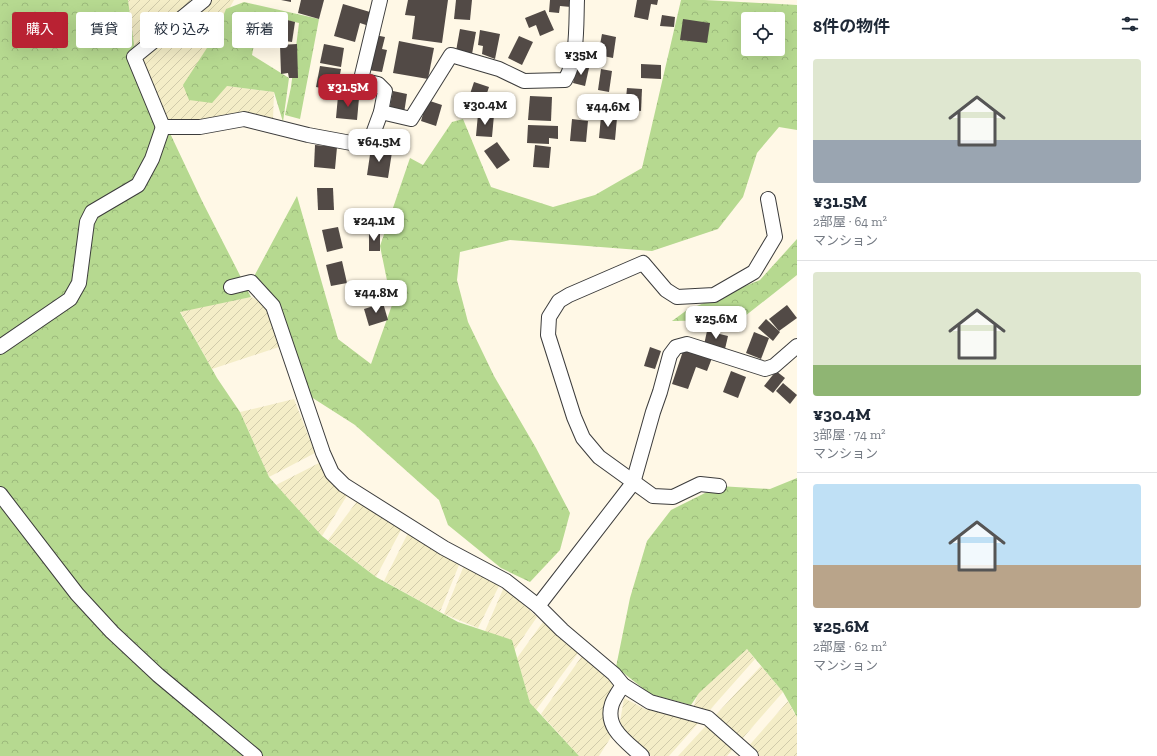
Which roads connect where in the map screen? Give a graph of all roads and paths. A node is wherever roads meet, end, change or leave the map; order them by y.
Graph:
1 (204, 0) edge
2 (380, 0) edge
3 (578, 0) edge
4 (381, 112) junction
5 (163, 127) junction
6 (768, 198) dead end
7 (231, 287) dead end
8 (797, 346) edge
9 (0, 347) edge
10 (633, 483) junction
11 (719, 486) dead end
12 (0, 494) edge
13 (538, 606) junction
14 (623, 685) junction
15 (255, 756) edge
16 (642, 756) edge
17 (751, 756) edge

1 - 5 street
2 - 4 street
3 - 4 street
4 - 5 street
5 - 9 street
6 - 10 street
7 - 13 street
8 - 10 street
10 - 11 street
10 - 13 street
12 - 15 street
13 - 14 street
14 - 16 street
14 - 17 street

